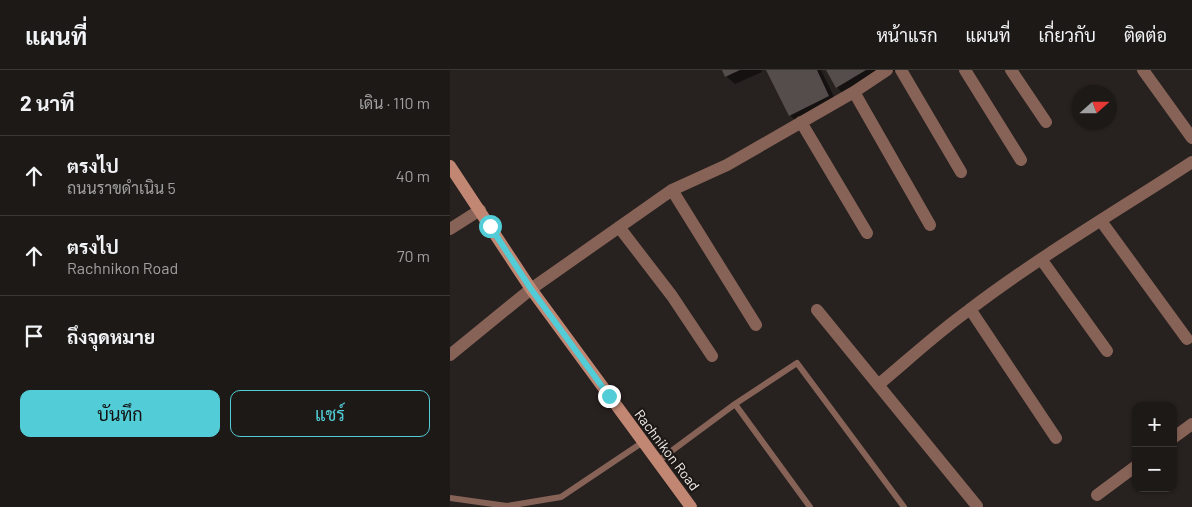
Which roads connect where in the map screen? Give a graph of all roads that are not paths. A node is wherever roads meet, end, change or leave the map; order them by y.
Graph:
1 (887, 70) edge
2 (902, 70) edge
3 (965, 70) edge
4 (1011, 70) edge
5 (1143, 70) edge
6 (854, 92) junction
7 (801, 122) junction
8 (1046, 122) dead end
9 (1192, 138) edge
10 (1021, 160) dead end
11 (1192, 162) edge
12 (450, 166) edge
13 (961, 172) dead end
14 (672, 190) junction
15 (480, 210) junction
16 (1102, 221) junction
17 (930, 225) dead end
18 (619, 227) junction
19 (450, 229) edge
20 (867, 233) dead end
21 (1040, 259) junction
22 (531, 289) junction
23 (970, 308) junction
24 (817, 310) dead end
25 (756, 325) dead end
26 (1187, 339) dead end
27 (1107, 351) dead end
28 (450, 355) edge
29 (712, 356) dead end
30 (878, 386) junction
31 (735, 404) junction
32 (1192, 424) edge
33 (1177, 435) edge
34 (1056, 438) dead end
35 (643, 442) junction
36 (658, 461) junction
37 (1132, 469) edge
38 (1097, 495) dead end
39 (450, 498) edge
40 (977, 506) dead end
41 (691, 507) edge
42 (810, 507) edge
43 (904, 507) edge

1 - 6 street
2 - 13 street
3 - 10 street
4 - 8 street
5 - 9 street
6 - 7 street
6 - 17 street
7 - 14 street
7 - 20 street
11 - 16 street
12 - 15 street, Rachnikon Road
14 - 18 street
14 - 25 street
15 - 19 street
15 - 22 street, Rachnikon Road
16 - 21 street
16 - 26 street
18 - 22 street
18 - 29 street
21 - 23 street
21 - 27 street
22 - 28 street
22 - 35 street, Rachnikon Road
23 - 30 street
23 - 34 street
24 - 30 street
30 - 40 street
31 - 36 lane
31 - 42 lane
31 - 43 lane
32 - 33 street
35 - 36 street, Rachnikon Road
35 - 39 lane
36 - 41 street, Rachnikon Road
37 - 38 street

